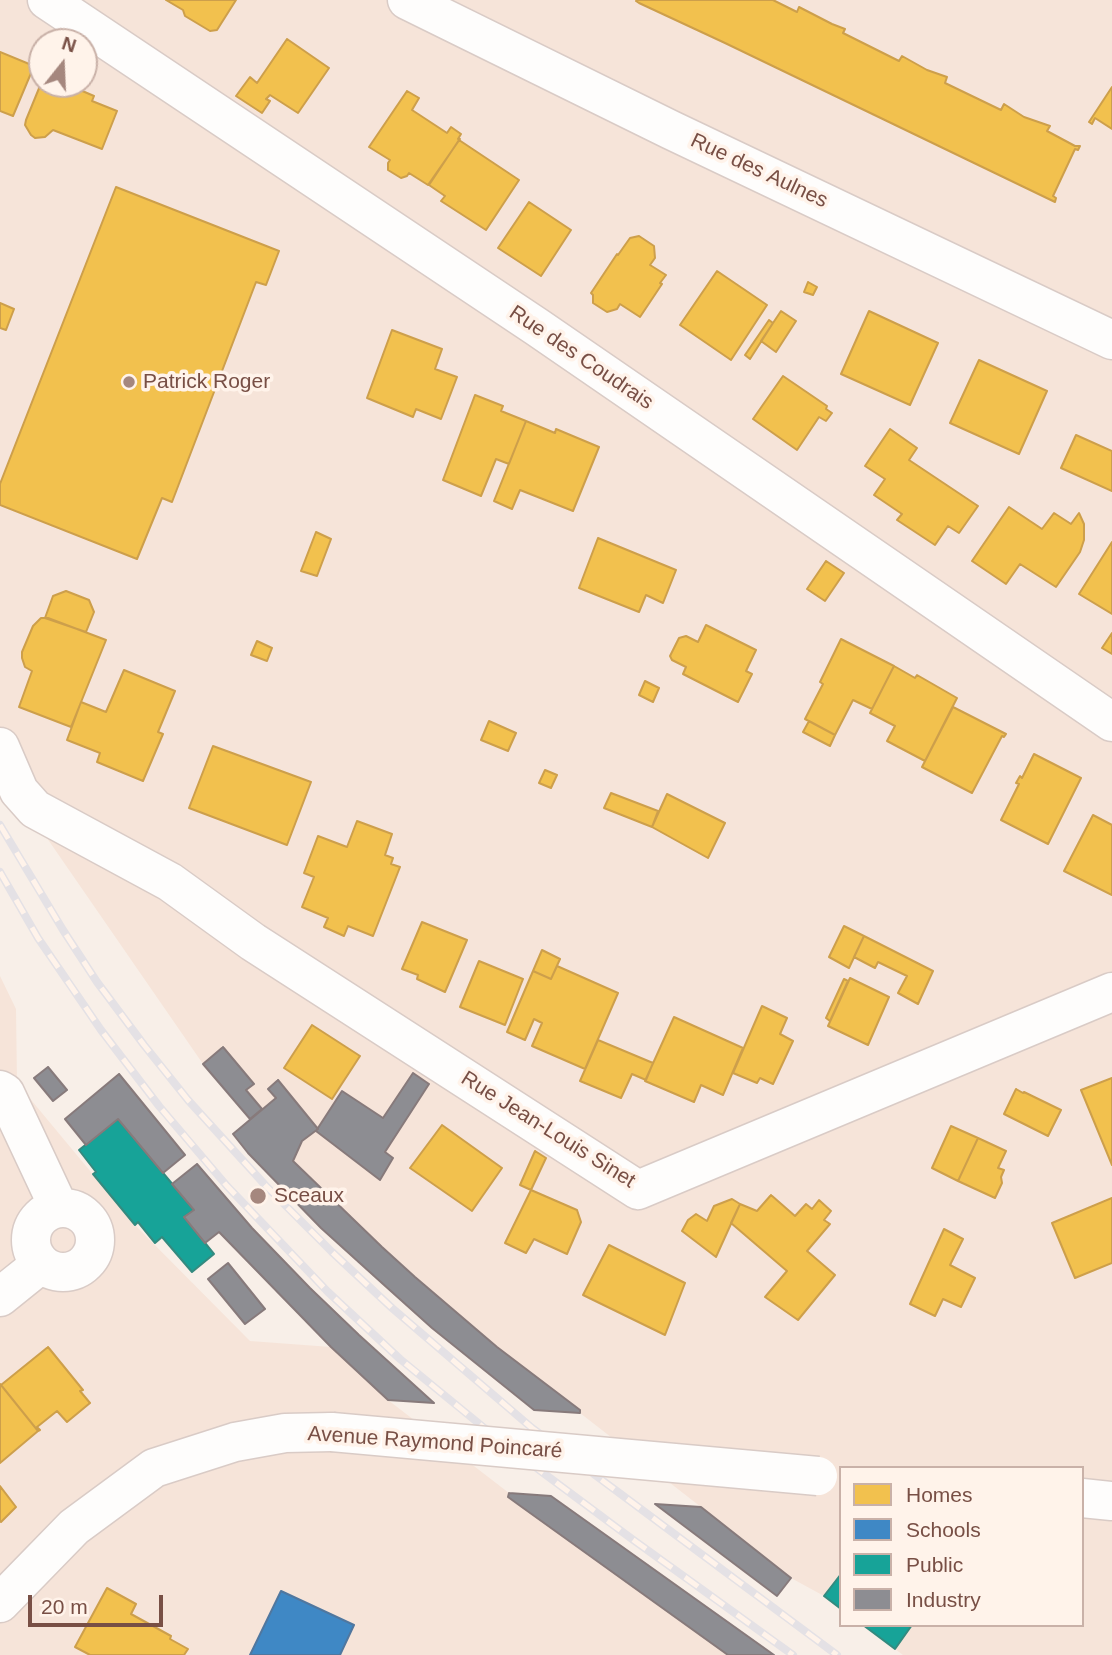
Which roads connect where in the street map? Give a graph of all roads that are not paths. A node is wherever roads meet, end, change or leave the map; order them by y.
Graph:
1 (47, 0) edge
2 (407, 0) edge
3 (1112, 340) edge
4 (1112, 722) edge
5 (0, 747) edge
6 (1112, 992) edge
7 (0, 1090) edge
8 (59, 1208) junction
9 (41, 1264) junction
10 (0, 1297) edge
11 (829, 1477) edge
12 (1084, 1498) edge
13 (1112, 1501) edge
14 (0, 1603) edge

1 - 4 street, Rue des Coudrais
2 - 3 street, Rue des Aulnes
5 - 6 street, Rue Jean-Louis Sinet
7 - 8 street
8 - 9 street
8 - 9 street
9 - 10 street
11 - 14 street, Avenue Raymond Poincaré, bridge
12 - 13 street

